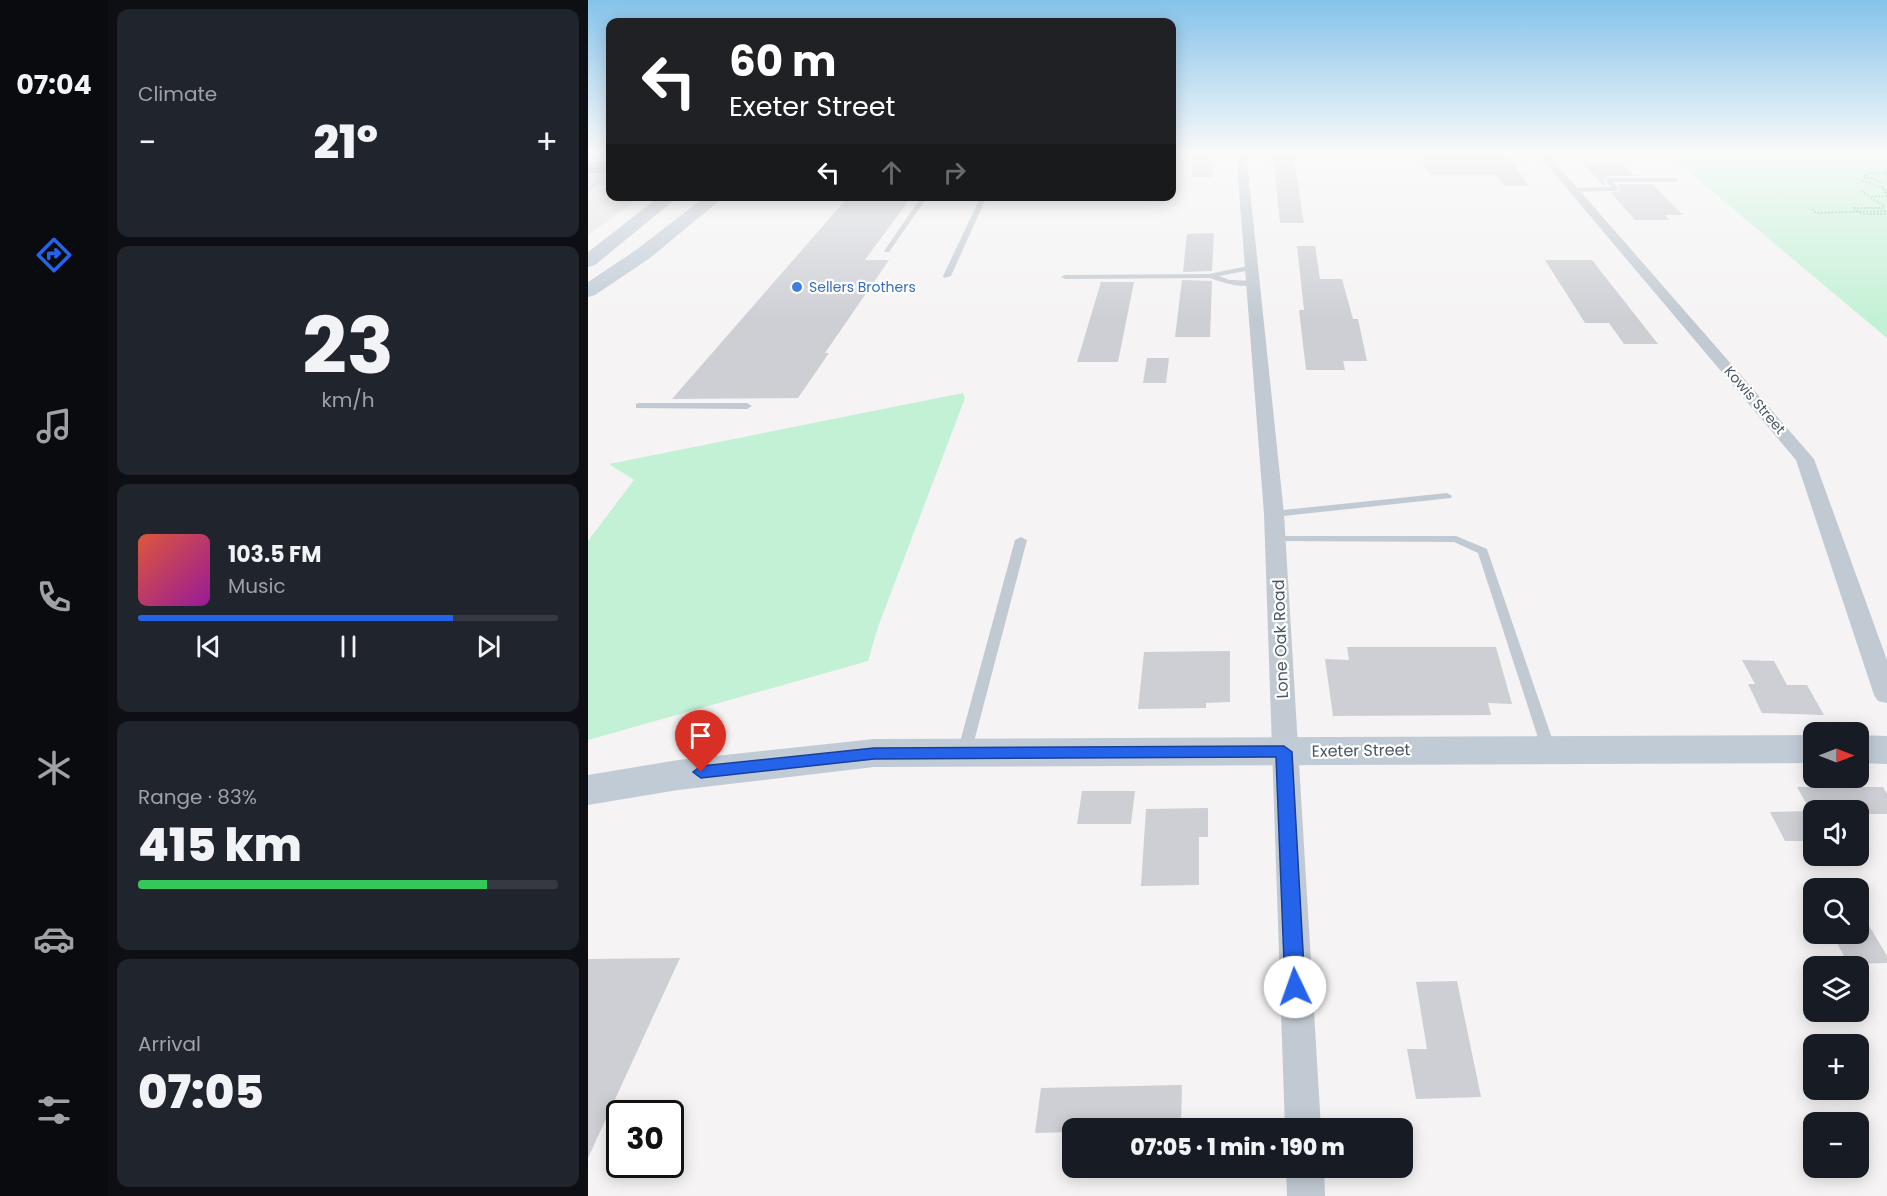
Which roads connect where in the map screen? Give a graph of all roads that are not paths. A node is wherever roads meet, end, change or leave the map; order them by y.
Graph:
1 (636, 208) edge
2 (656, 208) edge
3 (685, 208) edge
4 (702, 208) edge
5 (917, 208) edge
6 (979, 208) edge
7 (1246, 208) edge
8 (1589, 208) edge
9 (588, 244) edge
10 (887, 251) dead end
11 (588, 261) edge
12 (1253, 275) junction
13 (947, 276) dead end
14 (1209, 276) junction
15 (1065, 277) dead end
16 (588, 285) edge
17 (588, 291) edge
18 (639, 406) dead end
19 (747, 406) dead end
20 (1448, 496) dead end
21 (1274, 514) junction
22 (1275, 539) junction
23 (1021, 540) dead end
24 (1887, 695) edge
25 (1803, 749) edge
26 (1869, 749) edge
27 (1549, 750) junction
28 (1887, 750) edge
29 (1284, 752) junction
30 (964, 754) junction
31 (588, 790) edge
32 (1302, 1118) edge
33 (1305, 1178) edge
34 (1306, 1196) edge

1 - 9 main road
2 - 11 main road
3 - 16 main road
4 - 17 main road
5 - 10 lane
6 - 13 lane
7 - 12 street, Lone Oak Road
8 - 24 street, Kowis Street
12 - 14 lane
12 - 14 lane
12 - 21 street, Lone Oak Road
14 - 15 lane
18 - 19 lane
20 - 21 lane
21 - 22 street, Lone Oak Road
22 - 27 lane
22 - 29 street, Lone Oak Road
23 - 30 lane
25 - 27 main road, Exeter Street
26 - 28 main road
27 - 29 main road, Exeter Street
29 - 30 main road, Exeter Street
29 - 32 street, Lone Oak Road
30 - 31 main road, Exeter Street
33 - 34 street

